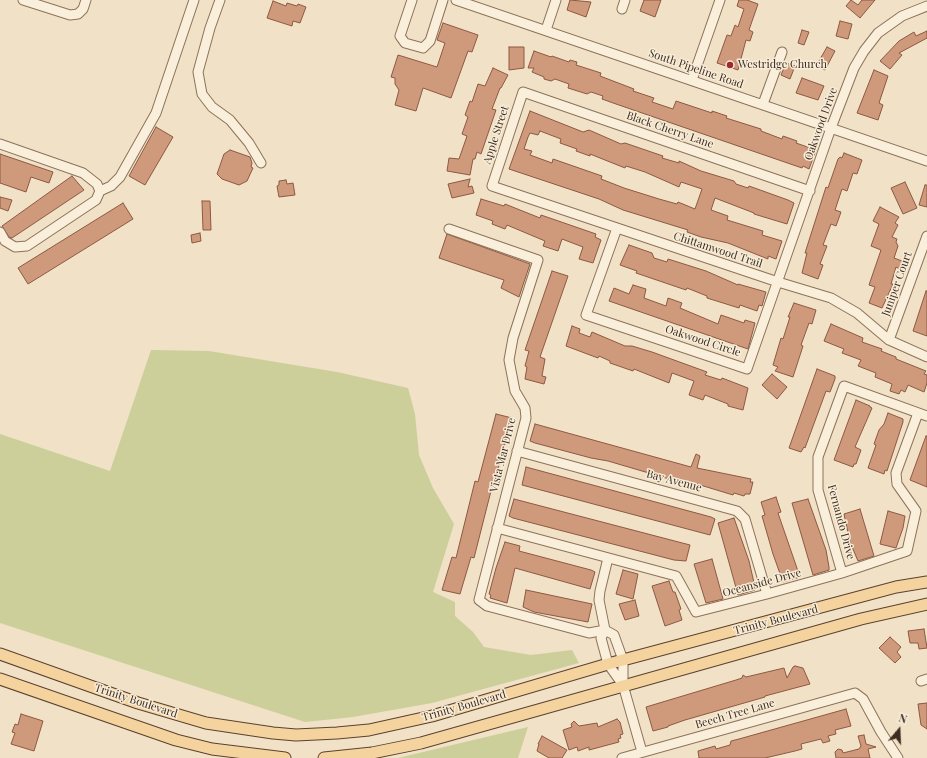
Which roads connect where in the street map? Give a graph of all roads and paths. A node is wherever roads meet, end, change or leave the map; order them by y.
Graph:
1 (23, 0) edge
2 (86, 0) edge
3 (194, 0) edge
4 (220, 0) edge
5 (412, 0) edge
6 (443, 0) edge
7 (456, 0) edge
8 (556, 0) edge
9 (720, 0) edge
10 (927, 6) edge
11 (546, 30) junction
12 (782, 52) dead end
13 (692, 80) junction
14 (523, 92) joint
15 (763, 104) junction
16 (831, 128) junction
17 (0, 144) edge
18 (927, 161) edge
19 (261, 163) dead end
20 (492, 186) joint
21 (100, 191) junction
22 (810, 191) junction
23 (617, 228) junction
24 (449, 229) dead end
25 (0, 232) edge
26 (927, 236) edge
27 (778, 282) junction
28 (890, 340) junction
29 (927, 357) edge
30 (923, 414) edge
31 (518, 451) junction
32 (497, 528) junction
33 (608, 558) junction
34 (842, 573) junction
35 (927, 582) edge
36 (767, 594) junction
37 (927, 604) edge
38 (605, 630) junction
39 (0, 654) edge
40 (623, 660) junction
41 (608, 664) junction
42 (0, 679) edge
43 (623, 685) junction
44 (642, 752) junction
45 (285, 758) edge
46 (324, 758) edge
47 (329, 758) edge
48 (622, 758) edge
49 (898, 758) edge

1 - 2 street
3 - 21 street
4 - 19 street
5 - 6 street
7 - 11 street, South Pipeline Road
8 - 11 street
9 - 13 street
10 - 16 street, Oakwood Drive
11 - 13 street, South Pipeline Road
12 - 15 street
13 - 15 street, South Pipeline Road
14 - 20 street, Apple Street
14 - 22 street, Black Cherry Lane
15 - 16 street, South Pipeline Road
16 - 18 street, South Pipeline Road
16 - 22 street, Oakwood Drive
17 - 21 street
20 - 23 street, Chittamwood Trail
21 - 25 street
22 - 27 street, Oakwood Drive
23 - 27 street, Chittamwood Trail
23 - 27 street, Oakwood Circle
24 - 31 street, Vista Mar Drive
26 - 28 street, Juniper Court
27 - 28 street, Chittamwood Trail
28 - 29 street, Chittamwood Trail
30 - 34 street, Oceanside Drive
30 - 34 street, Fernando Drive
31 - 32 street, Vista Mar Drive
31 - 36 street, Bay Avenue
32 - 33 street, Oceanside Drive
32 - 38 street, Vista Mar Drive
33 - 36 street, Oceanside Drive
33 - 38 street
34 - 36 street, Oceanside Drive
35 - 40 main road, Trinity Boulevard
37 - 43 main road, Trinity Boulevard
38 - 40 street
38 - 41 street
39 - 41 main road, Trinity Boulevard
40 - 41 main road, Trinity Boulevard
40 - 43 street
41 - 43 street
42 - 45 main road
43 - 44 street
43 - 47 main road, Trinity Boulevard
44 - 48 street, Beech Tree Lane
44 - 49 street, Beech Tree Lane
46 - 47 main road, Trinity Boulevard

